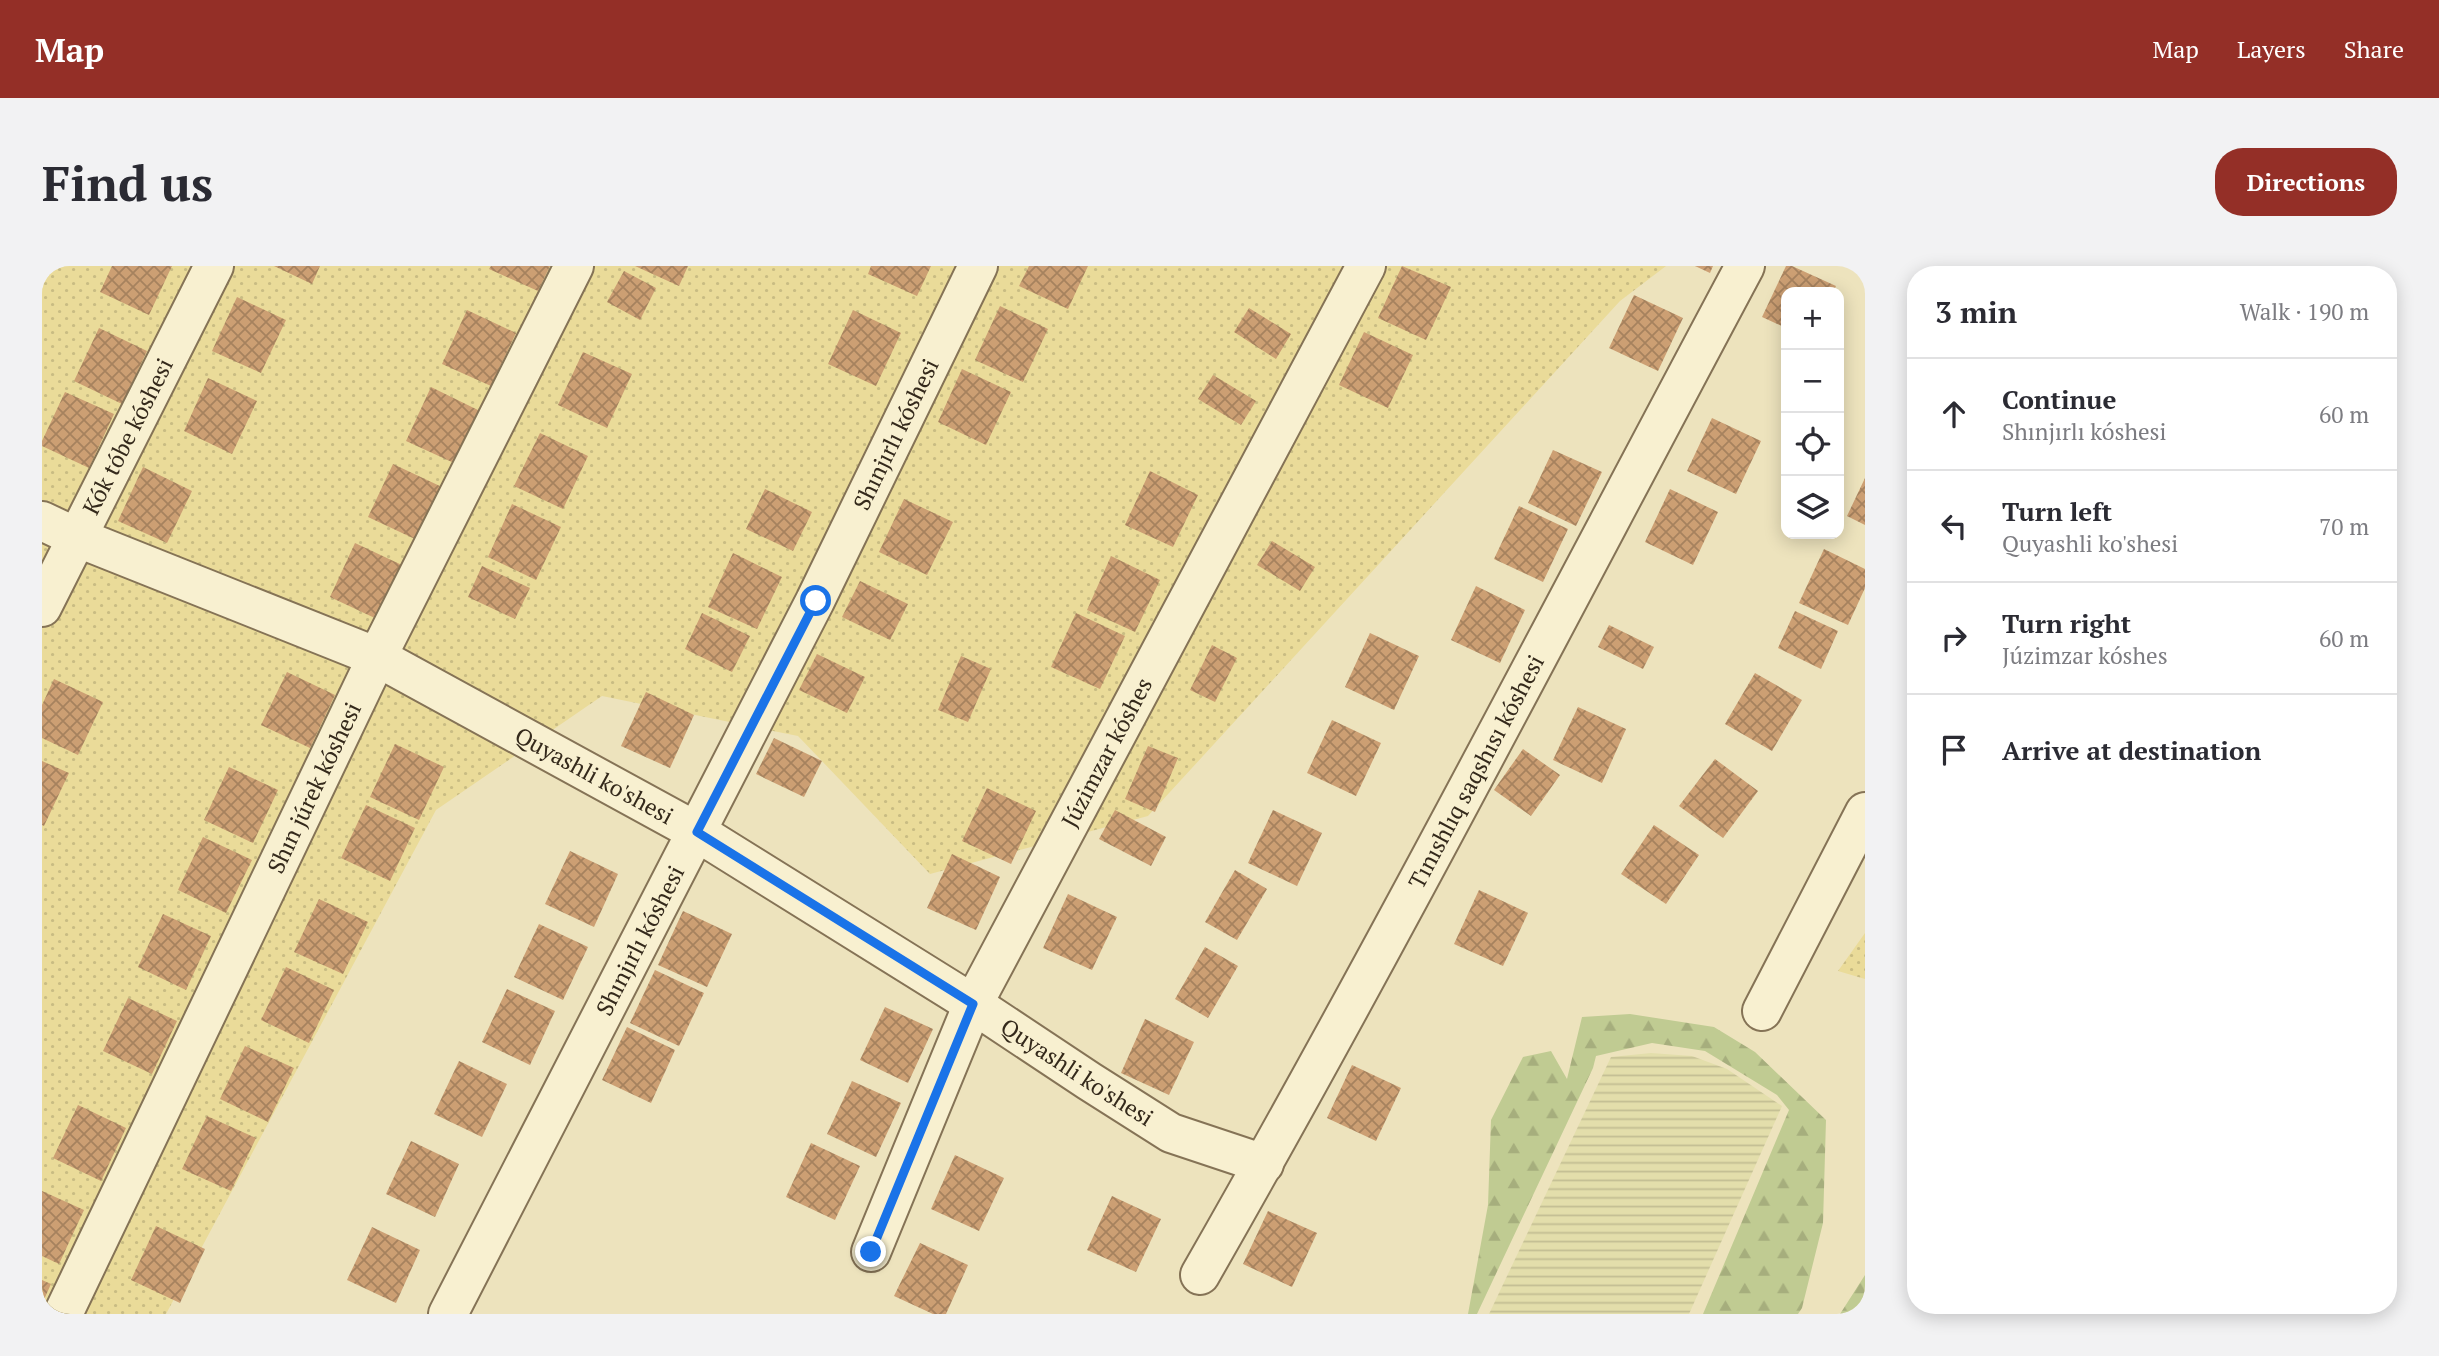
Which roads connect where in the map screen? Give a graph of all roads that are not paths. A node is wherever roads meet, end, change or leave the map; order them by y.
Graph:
1 (214, 266) edge
2 (574, 266) edge
3 (978, 266) edge
4 (1366, 266) edge
5 (1745, 266) edge
6 (42, 521) edge
7 (76, 537) junction
8 (42, 607) edge
9 (377, 657) junction
10 (1865, 812) edge
11 (697, 832) junction
12 (973, 1004) junction
13 (1762, 1012) dead end
14 (1264, 1164) junction
15 (871, 1252) dead end
16 (1200, 1275) dead end
17 (63, 1314) edge
18 (449, 1314) edge

1 - 7 street, Kók tóbe kóshesi
2 - 9 street, Shın júrek kóshesi
3 - 11 street, Shınjırlı kóshesi
4 - 12 street, Júzimzar kóshes
5 - 14 street, Tınıshlıq saqshısı kóshesi
6 - 7 street, Quyashli ko'shesi
7 - 8 street, Kók tóbe kóshesi
7 - 9 street, Quyashli ko'shesi
9 - 11 street, Quyashli ko'shesi
9 - 17 street, Shın júrek kóshesi
10 - 13 street
11 - 12 street, Quyashli ko'shesi
11 - 18 street, Shınjırlı kóshesi
12 - 14 street, Quyashli ko'shesi
12 - 15 street, Júzimzar kóshes
14 - 16 street, Tınıshlıq saqshısı kóshesi

